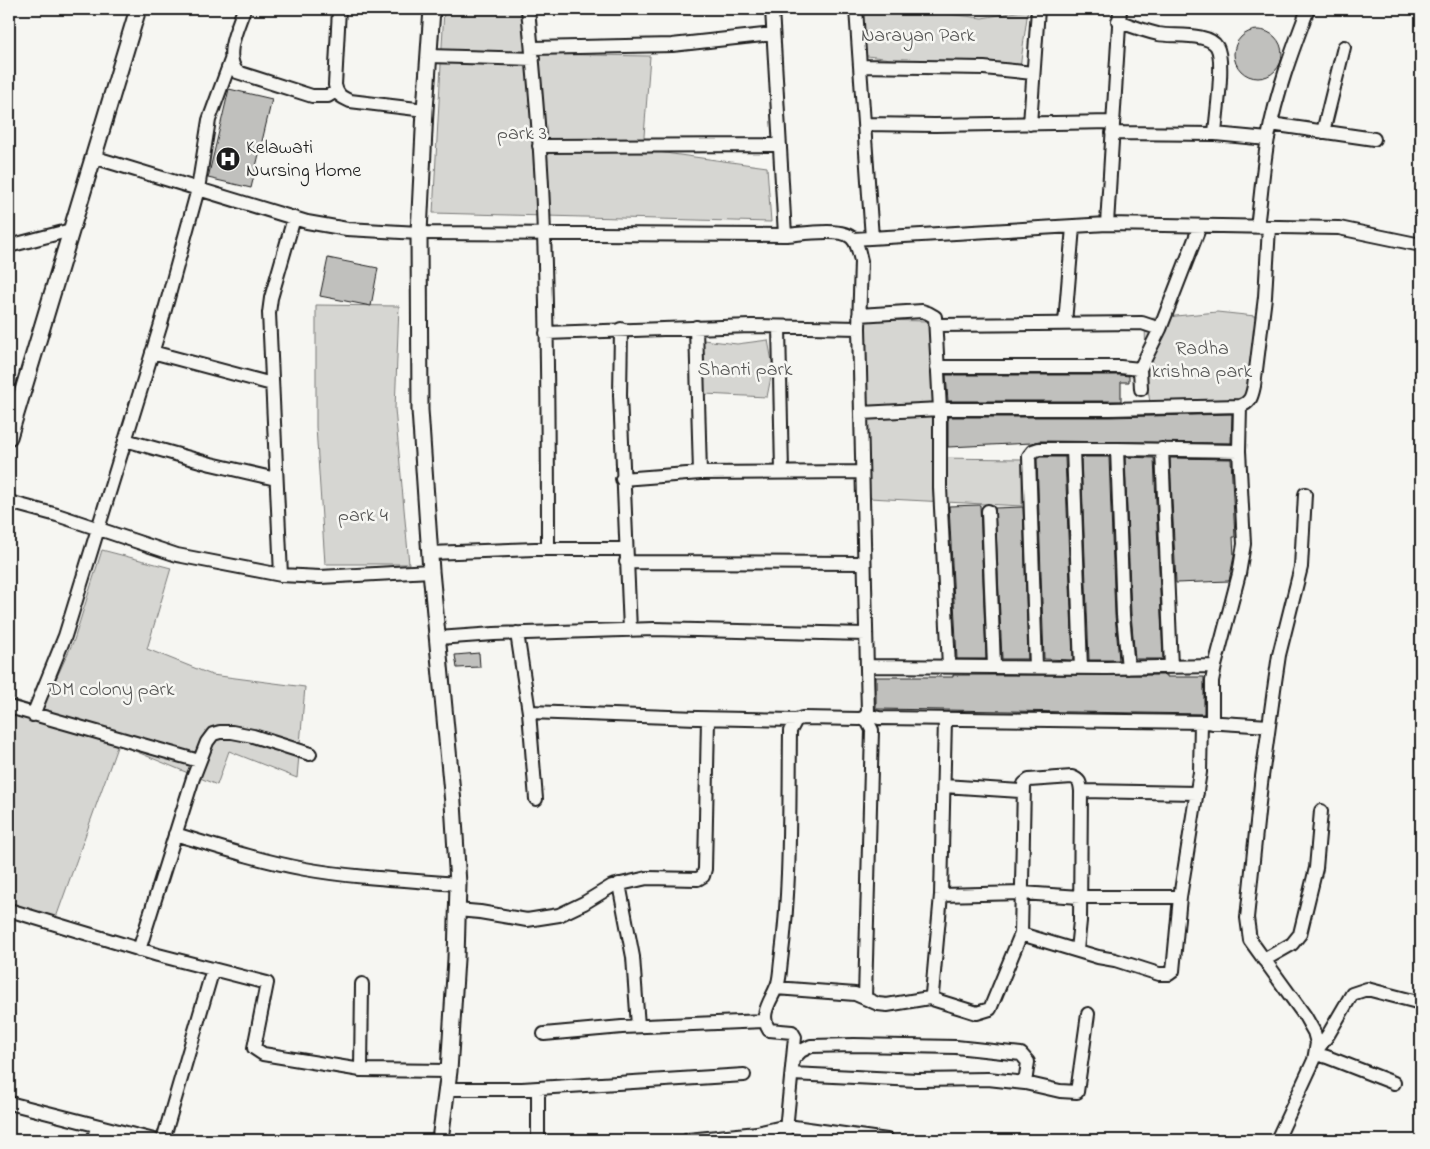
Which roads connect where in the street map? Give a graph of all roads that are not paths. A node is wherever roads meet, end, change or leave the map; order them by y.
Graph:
1 (138, 9) edge
2 (244, 9) edge
3 (432, 9) edge
4 (528, 9) edge
5 (772, 9) edge
6 (856, 9) edge
7 (1038, 9) edge
8 (1308, 9) edge
9 (335, 10) edge
10 (1119, 15) edge
11 (773, 34) junction
12 (1344, 47) dead end
13 (532, 54) junction
14 (429, 56) junction
15 (231, 60) junction
16 (860, 66) junction
17 (1033, 73) junction
18 (336, 91) junction
19 (425, 110) junction
20 (864, 124) junction
21 (1030, 124) junction
22 (1271, 124) junction
23 (1113, 128) junction
24 (1323, 132) junction
25 (1215, 134) junction
26 (1268, 139) junction
27 (1374, 139) dead end
28 (780, 145) junction
29 (539, 146) junction
30 (93, 157) junction
31 (198, 189) junction
32 (294, 218) junction
33 (1107, 224) junction
34 (1073, 226) junction
35 (1200, 226) junction
36 (1263, 227) junction
37 (71, 230) junction
38 (419, 233) junction
39 (544, 234) junction
40 (785, 235) junction
41 (872, 238) junction
42 (853, 239) junction
43 (1421, 245) edge
44 (9, 246) edge
45 (859, 315) junction
46 (1064, 323) junction
47 (936, 325) junction
48 (779, 326) junction
49 (696, 327) junction
50 (859, 328) junction
51 (1160, 328) junction
52 (621, 329) junction
53 (546, 333) junction
54 (152, 352) junction
55 (937, 367) junction
56 (1140, 369) junction
57 (272, 384) junction
58 (1141, 389) dead end
59 (1240, 406) junction
60 (940, 409) junction
61 (861, 413) junction
62 (9, 436) edge
63 (125, 440) junction
64 (1073, 449) junction
65 (1117, 449) junction
66 (1162, 449) junction
67 (1239, 451) junction
68 (782, 472) junction
69 (862, 472) junction
70 (700, 473) junction
71 (622, 478) junction
72 (276, 479) junction
73 (1305, 494) dead end
74 (9, 502) edge
75 (988, 511) dead end
76 (98, 529) junction
77 (548, 549) junction
78 (626, 549) junction
79 (430, 553) junction
80 (626, 562) junction
81 (864, 563) junction
82 (431, 571) junction
83 (281, 575) junction
84 (630, 630) junction
85 (517, 634) junction
86 (866, 634) junction
87 (438, 638) junction
88 (867, 666) junction
89 (949, 666) junction
90 (994, 666) junction
91 (1215, 666) junction
92 (1036, 667) junction
93 (1171, 667) junction
94 (1081, 668) junction
95 (1128, 668) junction
96 (9, 707) edge
97 (529, 712) junction
98 (33, 714) junction
99 (866, 716) junction
100 (708, 718) junction
101 (945, 719) junction
102 (796, 720) junction
103 (1206, 723) junction
104 (1270, 726) junction
105 (310, 754) dead end
106 (199, 761) junction
107 (944, 786) junction
108 (1023, 789) junction
109 (1080, 791) junction
110 (1197, 793) junction
111 (536, 799) dead end
112 (1321, 811) dead end
113 (176, 834) junction
114 (458, 884) junction
115 (619, 884) junction
116 (1022, 893) junction
117 (941, 895) junction
118 (1080, 897) junction
119 (1180, 897) junction
120 (9, 910) edge
121 (457, 910) junction
122 (1021, 934) junction
123 (139, 950) junction
124 (1077, 950) junction
125 (1264, 960) junction
126 (213, 969) junction
127 (362, 984) dead end
128 (776, 988) junction
129 (865, 998) junction
130 (929, 998) junction
131 (1421, 1003) edge
132 (1088, 1014) dead end
133 (765, 1019) junction
134 (638, 1026) junction
135 (544, 1034) dead end
136 (1316, 1052) junction
137 (794, 1058) junction
138 (361, 1070) junction
139 (449, 1071) junction
140 (792, 1074) junction
141 (744, 1075) dead end
142 (1025, 1083) junction
143 (1394, 1083) dead end
144 (538, 1088) junction
145 (446, 1089) junction
146 (9, 1103) edge
147 (98, 1126) junction
148 (787, 1126) junction
149 (93, 1140) edge
150 (154, 1140) edge
151 (163, 1140) edge
152 (440, 1140) edge
153 (538, 1140) edge
154 (688, 1140) edge
155 (786, 1140) edge
156 (887, 1140) edge
157 (1276, 1140) edge

1 - 30 street
2 - 15 street
3 - 14 street
4 - 13 street
5 - 11 street
6 - 16 street
7 - 17 street
8 - 22 street
9 - 18 street
10 - 23 street
10 - 25 street
11 - 13 street
11 - 28 street
12 - 24 street
13 - 14 street
13 - 29 street
14 - 19 street
15 - 18 street
15 - 31 street
16 - 17 street
16 - 20 street
17 - 21 street
18 - 19 street
19 - 38 street
20 - 21 street
20 - 41 street
21 - 23 street
22 - 24 street
22 - 26 street
23 - 25 street
23 - 33 street
24 - 27 street
25 - 26 street
26 - 36 street
28 - 29 street
28 - 40 street
29 - 39 street
30 - 31 street
30 - 37 street
31 - 32 street
31 - 54 street
32 - 38 street
32 - 57 street
33 - 34 street
33 - 35 street
34 - 41 street
34 - 46 street
35 - 36 street
35 - 51 street
36 - 43 street
36 - 59 street
37 - 44 street
37 - 62 street
38 - 39 street
38 - 79 street
39 - 40 street
39 - 53 street
40 - 42 street
41 - 42 street
42 - 45 street
45 - 47 street
45 - 50 street
46 - 47 street
46 - 51 street
47 - 55 street
48 - 49 street
48 - 50 street
48 - 68 street
49 - 52 street
49 - 70 street
50 - 61 street
51 - 56 street
52 - 53 street
52 - 71 street
53 - 77 street
54 - 57 street
54 - 63 street
55 - 56 street
55 - 60 street
56 - 58 street
57 - 72 street
59 - 60 street
59 - 67 street
60 - 61 street
60 - 89 street
61 - 69 street
63 - 72 street
63 - 76 street
64 - 65 street
64 - 92 street
64 - 94 street
65 - 66 street
65 - 95 street
66 - 67 street
66 - 93 street
67 - 91 street
68 - 69 street
68 - 70 street
69 - 81 street
70 - 71 street
71 - 78 street
72 - 83 street
73 - 104 street
74 - 76 street
75 - 90 street
76 - 83 street
76 - 98 street
77 - 78 street
77 - 79 street
78 - 80 street
79 - 82 street
80 - 81 street
80 - 84 street
81 - 86 street
82 - 83 street
82 - 87 street
84 - 85 street
84 - 86 street
85 - 87 street
85 - 97 street
86 - 88 street
87 - 114 street
88 - 89 street
88 - 99 street
89 - 90 street
90 - 92 street
91 - 93 street
91 - 103 street
92 - 94 street
93 - 95 street
94 - 95 street
96 - 98 street
97 - 100 street
97 - 111 street
98 - 106 street
99 - 101 street
99 - 102 street
99 - 129 street
100 - 102 street
100 - 115 street
101 - 103 street
101 - 107 street
102 - 128 street
103 - 104 street
103 - 110 street
104 - 125 street
105 - 106 street
106 - 113 street
107 - 108 street
107 - 117 street
108 - 109 street
108 - 116 street
109 - 110 street
109 - 118 street
110 - 119 street
112 - 125 street
113 - 114 street
113 - 123 street
114 - 121 street
115 - 121 street
115 - 134 street
116 - 117 street
116 - 118 street
116 - 122 street
117 - 130 street
118 - 119 street
118 - 124 street
119 - 124 street
120 - 123 street
121 - 139 street
122 - 124 street
122 - 130 street
123 - 126 street
125 - 136 street
126 - 138 street
126 - 151 street
127 - 138 street
128 - 129 street
128 - 133 street
129 - 130 street
131 - 136 street
132 - 142 street
133 - 134 street
133 - 137 street
134 - 135 street
136 - 143 street
136 - 157 street
137 - 140 street
137 - 142 street
138 - 139 street
139 - 145 street
140 - 142 street
140 - 148 street
141 - 144 street
144 - 145 street
144 - 153 street
145 - 152 street
146 - 147 street
147 - 149 street
147 - 150 street
148 - 154 street
148 - 155 street
148 - 156 street

